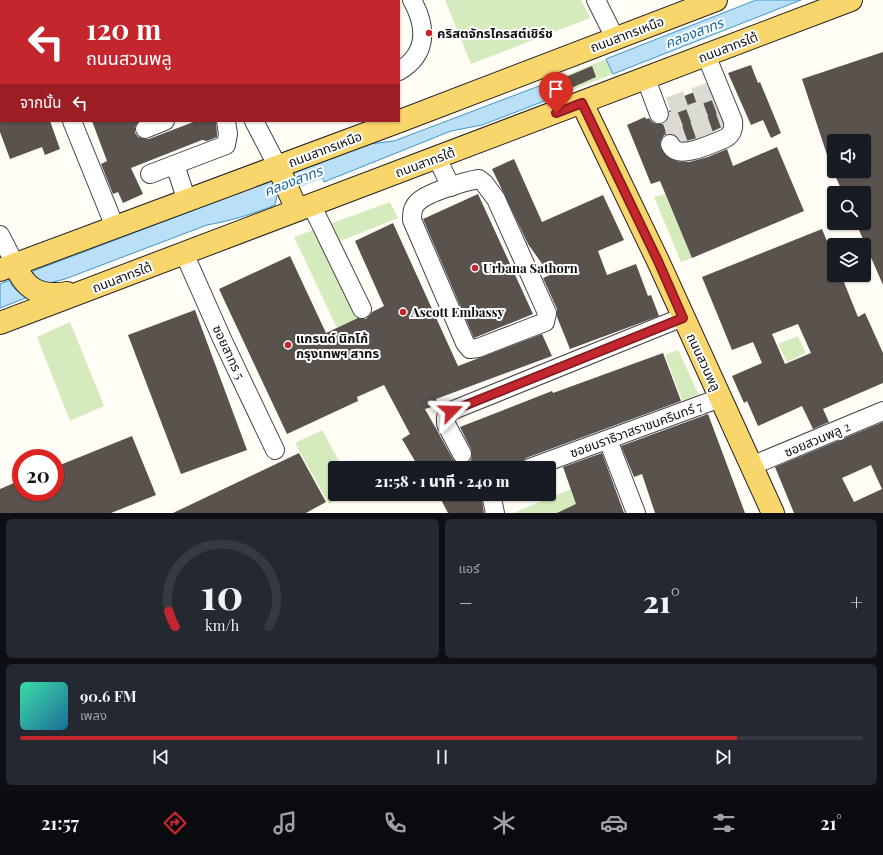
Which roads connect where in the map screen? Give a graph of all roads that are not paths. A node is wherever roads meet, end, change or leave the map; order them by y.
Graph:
1 (412, 0) edge
2 (596, 0) edge
3 (716, 0) edge
4 (850, 0) edge
5 (615, 38) junction
6 (706, 55) junction
7 (400, 70) edge
8 (646, 78) junction
9 (582, 103) junction
10 (662, 110) dead end
11 (400, 119) edge
12 (72, 122) edge
13 (162, 122) edge
14 (226, 122) edge
15 (255, 122) edge
16 (396, 122) edge
17 (145, 129) dead end
18 (670, 144) dead end
19 (438, 158) junction
20 (175, 164) junction
21 (150, 174) dead end
22 (451, 187) junction
23 (292, 191) junction
24 (187, 201) junction
25 (115, 227) junction
26 (0, 235) edge
27 (184, 253) junction
28 (7, 267) edge
29 (86, 290) junction
30 (362, 309) dead end
31 (683, 318) junction
32 (0, 323) edge
33 (720, 398) junction
34 (883, 411) edge
35 (608, 440) junction
36 (274, 450) dead end
37 (462, 454) dead end
38 (550, 461) edge
39 (751, 466) junction
40 (492, 501) edge
41 (495, 513) edge
42 (636, 513) edge
43 (773, 513) edge

1 - 7 street
2 - 5 street
3 - 5 main road, ถนนสาทรเหนือ
4 - 6 main road, ถนนสาทรใต้
5 - 11 main road, ถนนสาทรเหนือ
6 - 8 main road, ถนนสาทรใต้
6 - 18 street
8 - 9 main road, ถนนสาทรใต้
8 - 10 street
9 - 19 main road, ถนนสาทรใต้
9 - 31 main road, ถนนสวนพลู
12 - 25 street
13 - 17 street
14 - 20 street
15 - 23 street
16 - 23 main road, ถนนสาทรเหนือ
19 - 22 street
19 - 23 main road, ถนนสาทรใต้
20 - 21 street
20 - 24 street
22 - 22 street
23 - 24 main road, ถนนสาทรเหนือ
23 - 27 main road, ถนนสาทรใต้
23 - 30 street
24 - 25 main road, ถนนสาทรเหนือ
25 - 28 main road, ถนนสาทรเหนือ
26 - 28 street
27 - 29 main road, ถนนสาทรใต้
27 - 36 street, ซอยสาทร 5
28 - 29 main road
29 - 32 main road, ถนนสาทรใต้
31 - 33 main road, ถนนสวนพลู
31 - 37 street
33 - 35 street, ซอยนราธิวาสราชนครินทร์ 7
33 - 39 main road, ถนนสวนพลู
34 - 39 street, ซอยสวนพลู 2
35 - 38 street, ซอยนราธิวาสราชนครินทร์ 7
35 - 42 street
39 - 43 main road, ถนนสวนพลู
40 - 41 street

